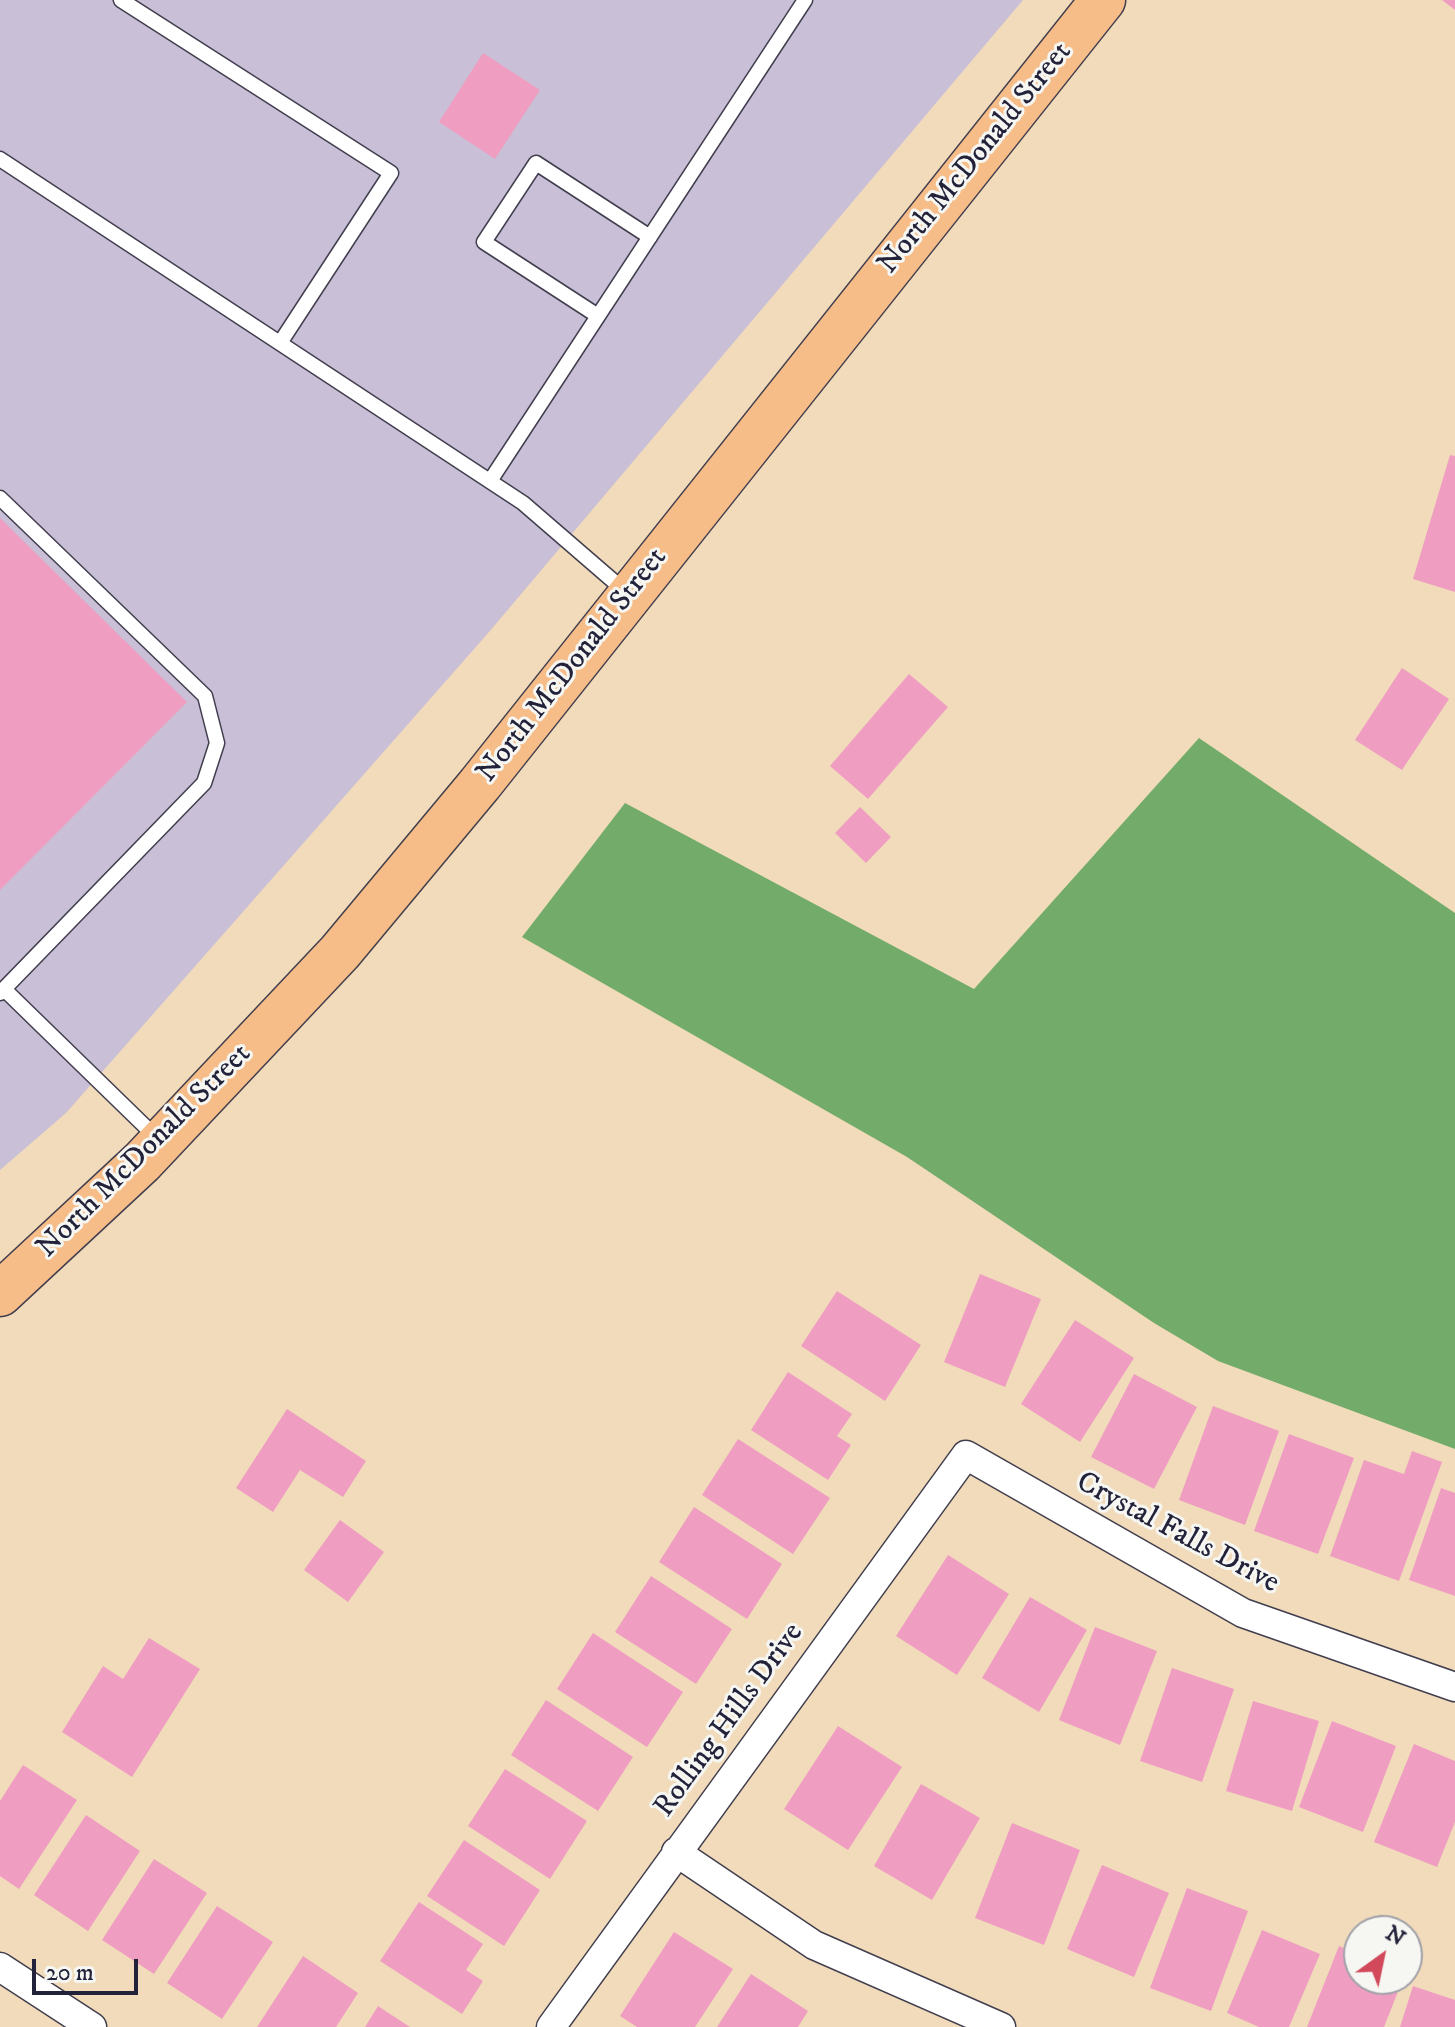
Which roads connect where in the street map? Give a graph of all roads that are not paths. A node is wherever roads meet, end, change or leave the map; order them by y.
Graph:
1 (121, 0) edge
2 (805, 0) edge
3 (1103, 0) edge
4 (0, 159) edge
5 (650, 237) junction
6 (598, 316) junction
7 (280, 343) junction
8 (490, 481) junction
9 (0, 498) edge
10 (629, 595) junction
11 (2, 991) edge
12 (161, 1142) junction
13 (0, 1294) edge
14 (966, 1455) joint
15 (1455, 1687) edge
16 (676, 1852) junction
17 (0, 1967) edge
18 (92, 2027) edge
19 (551, 2027) edge
20 (1001, 2027) edge

1 - 7 lane
2 - 5 lane
3 - 10 main road, North McDonald Street
4 - 7 lane
5 - 6 lane
5 - 6 lane
6 - 8 lane
7 - 8 lane
8 - 10 lane
9 - 11 lane
10 - 12 main road, North McDonald Street
11 - 12 lane
12 - 13 main road, North McDonald Street
14 - 15 street, Crystal Falls Drive
14 - 16 street, Rolling Hills Drive
16 - 19 street, Rolling Hills Drive
16 - 20 street
17 - 18 street

